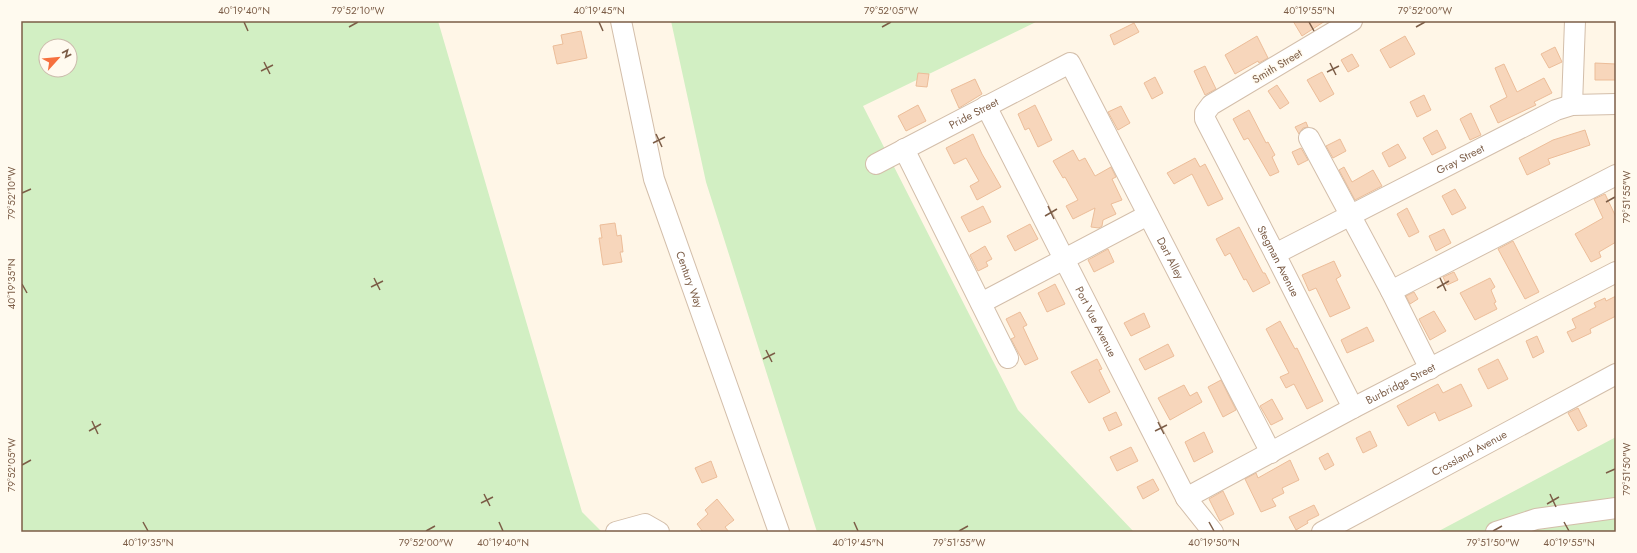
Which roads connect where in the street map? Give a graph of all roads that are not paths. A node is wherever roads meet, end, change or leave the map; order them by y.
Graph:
1 (621, 21) edge
2 (1352, 21) edge
3 (1575, 21) edge
4 (1070, 63) joint
5 (1616, 104) edge
6 (1572, 105) junction
7 (986, 106) junction
8 (1205, 113) joint
9 (1309, 138) dead end
10 (904, 149) junction
11 (876, 164) dead end
12 (1616, 175) edge
13 (1148, 215) junction
14 (1350, 216) junction
15 (1276, 254) junction
16 (1065, 259) junction
17 (1616, 272) edge
18 (1391, 291) junction
19 (981, 303) junction
20 (1008, 358) dead end
21 (1430, 369) junction
22 (1616, 374) edge
23 (1353, 408) junction
24 (1270, 453) junction
25 (1186, 498) junction
26 (1616, 508) edge
27 (616, 532) edge
28 (659, 532) edge
29 (779, 532) edge
30 (1212, 532) edge
31 (1322, 532) edge
32 (1496, 532) edge

1 - 29 street, Century Way
2 - 8 street, Smith Street
3 - 6 street
4 - 7 street, Pride Street
4 - 13 street, Dart Alley
5 - 6 street, Gray Street
6 - 14 street, Gray Street
7 - 10 street, Pride Street
7 - 16 street, Port Vue Avenue
8 - 15 street, Stegman Avenue
9 - 14 street
10 - 11 street, Pride Street
10 - 19 street
12 - 18 street
13 - 16 street
13 - 24 street, Dart Alley
14 - 15 street, Gray Street
14 - 18 street
15 - 23 street, Stegman Avenue
16 - 19 street
16 - 25 street, Port Vue Avenue
17 - 21 street, Burbridge Street
18 - 21 street
19 - 20 street
21 - 23 street, Burbridge Street
22 - 31 street, Crossland Avenue
23 - 24 street, Burbridge Street
24 - 25 street, Burbridge Street
25 - 30 street, Port Vue Avenue
26 - 32 street
27 - 28 street

